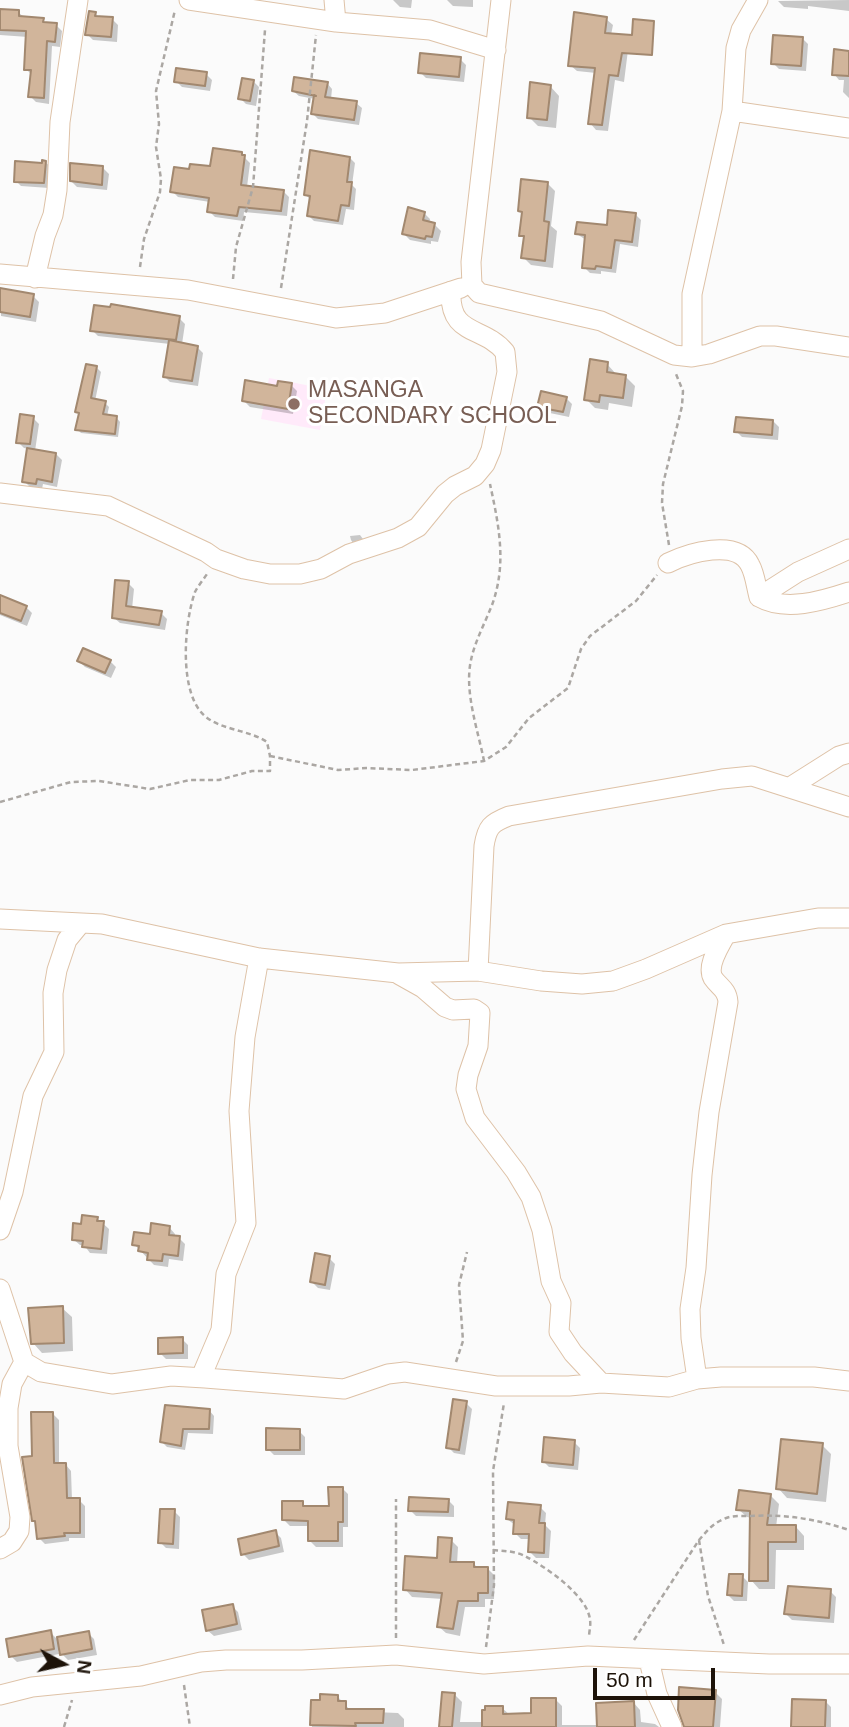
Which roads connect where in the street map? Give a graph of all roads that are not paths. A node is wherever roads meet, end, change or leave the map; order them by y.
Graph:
1 (78, 0) edge
2 (189, 0) edge
3 (334, 0) edge
4 (501, 0) edge
5 (758, 0) edge
6 (327, 21) junction
7 (496, 50) junction
8 (732, 111) junction
9 (849, 128) edge
10 (0, 274) edge
11 (35, 278) junction
12 (472, 285) junction
13 (451, 291) junction
14 (849, 347) edge
15 (692, 357) junction
16 (0, 493) edge
17 (849, 549) edge
18 (668, 563) road end
19 (849, 592) edge
20 (759, 597) junction
21 (849, 753) edge
22 (790, 787) junction
23 (849, 807) edge
24 (849, 918) edge
25 (0, 919) edge
26 (80, 923) junction
27 (726, 934) junction
28 (259, 958) junction
29 (478, 971) junction
30 (398, 973) junction
31 (0, 1230) edge
32 (0, 1289) edge
33 (573, 1353) junction
34 (24, 1362) junction
35 (205, 1378) junction
36 (697, 1380) junction
37 (849, 1381) edge
38 (601, 1383) junction
39 (556, 1386) junction
40 (0, 1549) edge
41 (649, 1660) junction
42 (849, 1664) edge
43 (0, 1695) edge
44 (672, 1727) edge

1 - 11 street
2 - 6 street
3 - 6 street
4 - 7 street
5 - 8 street
6 - 7 street
7 - 12 street
8 - 9 street
8 - 15 street
10 - 11 street
11 - 13 street
12 - 13 street
12 - 15 street
13 - 16 street
14 - 15 street
17 - 20 street
18 - 20 street
19 - 20 street
21 - 22 street
22 - 23 street
22 - 29 street
24 - 27 street
25 - 26 street
26 - 28 street
26 - 31 street
27 - 29 street
27 - 36 street
28 - 30 street
28 - 35 street
29 - 30 street
30 - 33 street
32 - 34 street
33 - 38 street
33 - 39 street
34 - 35 street
34 - 40 street
35 - 39 street
36 - 37 street
36 - 38 street
38 - 39 street
41 - 42 street
41 - 43 street
41 - 44 street

